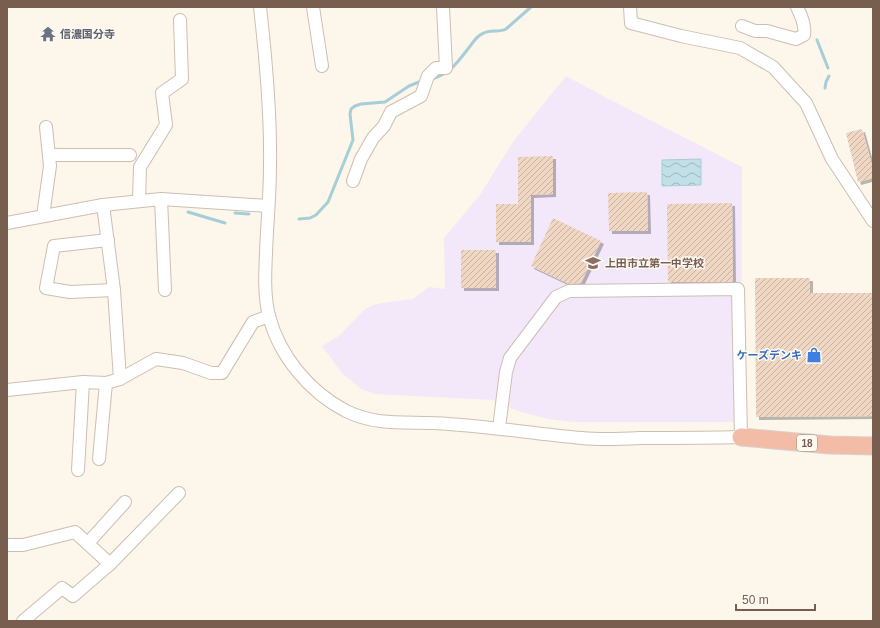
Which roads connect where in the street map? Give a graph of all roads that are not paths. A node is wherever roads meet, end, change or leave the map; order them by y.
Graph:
1 (260, 7) edge
2 (313, 7) edge
3 (443, 7) edge
4 (630, 7) edge
5 (797, 7) edge
6 (180, 20) dead end
7 (742, 26) dead end
8 (322, 66) dead end
9 (46, 127) dead end
10 (49, 155) junction
11 (130, 155) dead end
12 (353, 181) dead end
13 (161, 198) junction
14 (138, 200) junction
15 (103, 205) junction
16 (268, 206) junction
17 (43, 216) junction
18 (873, 221) edge
19 (7, 223) edge
20 (108, 240) junction
21 (114, 290) junction
22 (166, 290) dead end
23 (269, 316) junction
24 (120, 379) junction
25 (83, 382) junction
26 (106, 383) junction
27 (7, 390) edge
28 (499, 428) junction
29 (741, 438) junction
30 (873, 439) edge
31 (873, 446) edge
32 (99, 459) dead end
33 (78, 470) dead end
34 (179, 493) dead end
35 (125, 502) dead end
36 (88, 543) junction
37 (7, 545) edge
38 (110, 564) junction
39 (23, 621) edge

1 - 16 street
2 - 8 street
3 - 12 street
4 - 18 street
5 - 7 street
6 - 14 street
9 - 10 street
10 - 11 street
10 - 17 street
13 - 14 street
13 - 16 street
13 - 22 street
14 - 15 street
15 - 17 street
15 - 20 street
16 - 23 street
17 - 19 street
20 - 21 street
20 - 21 street
21 - 24 street
23 - 24 street
23 - 28 street
24 - 26 street
25 - 26 street
25 - 27 street
25 - 33 street
26 - 32 street
28 - 29 street
28 - 29 street
29 - 30 highway, 18
29 - 31 highway, 18
34 - 38 street
35 - 36 street
36 - 37 street
36 - 38 street
38 - 39 street

